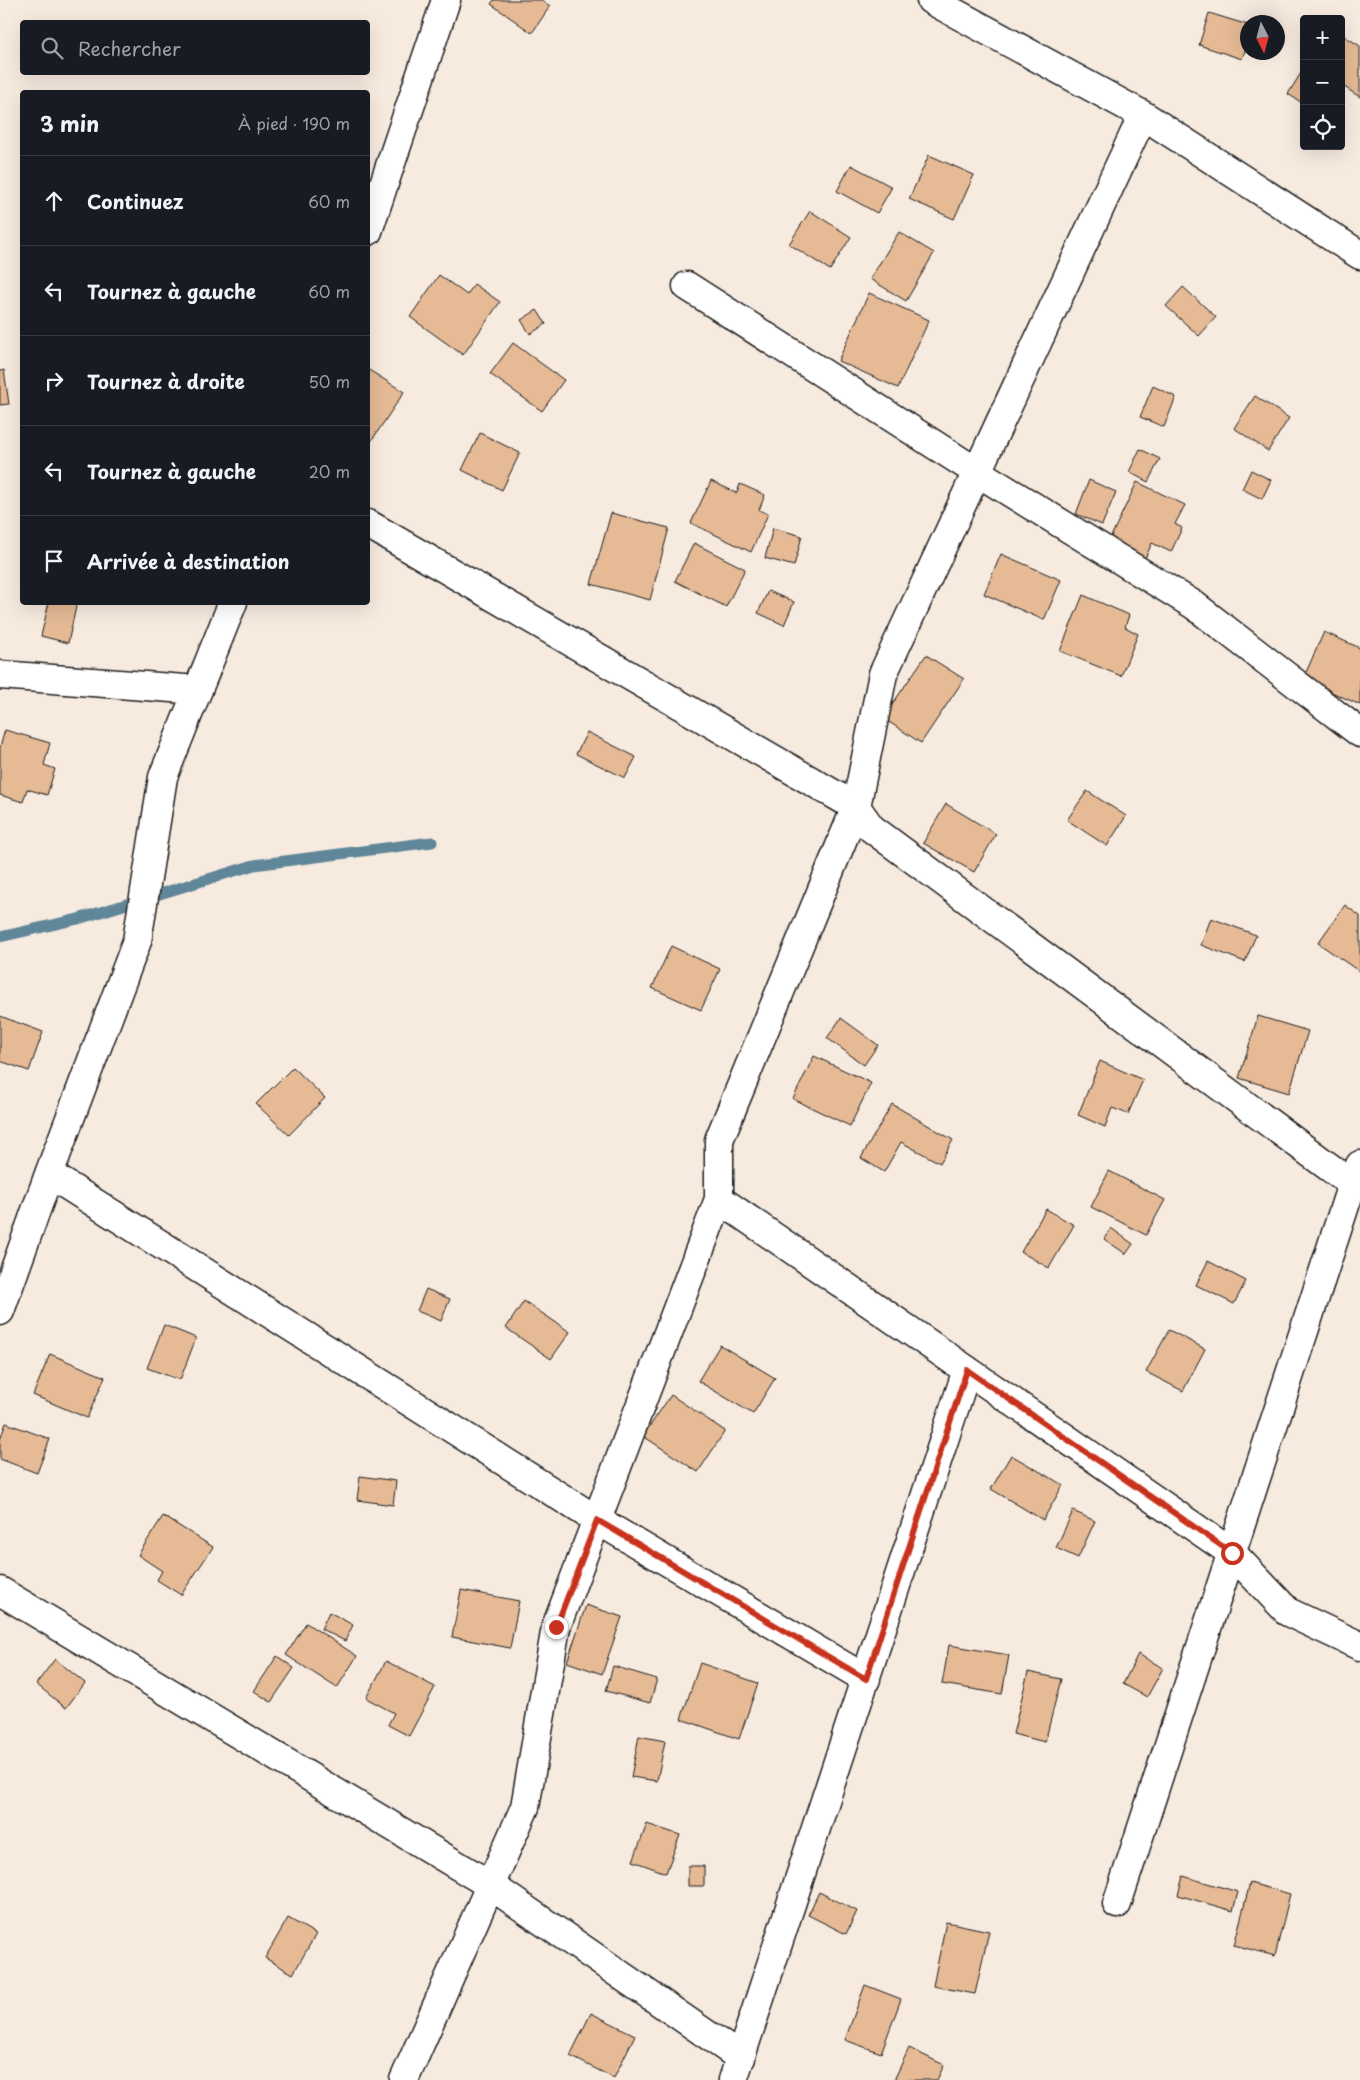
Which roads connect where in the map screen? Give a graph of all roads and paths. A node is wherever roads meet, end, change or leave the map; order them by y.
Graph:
1 (446, 0) edge
2 (931, 0) edge
3 (1143, 115) junction
4 (370, 225) edge
5 (1360, 256) edge
6 (687, 286) dead end
7 (977, 472) junction
8 (370, 525) edge
9 (232, 605) edge
10 (0, 676) edge
11 (198, 690) junction
12 (1360, 734) edge
13 (856, 808) junction
14 (49, 1174) junction
15 (1356, 1175) edge
16 (719, 1199) junction
17 (0, 1311) edge
18 (967, 1370) junction
19 (597, 1520) junction
20 (1232, 1553) junction
21 (0, 1591) edge
22 (1360, 1646) edge
23 (866, 1679) junction
24 (490, 1885) junction
25 (1117, 1904) dead end
26 (737, 2069) edge
27 (404, 2080) edge

1 - 4 street
2 - 3 street
3 - 5 street
3 - 7 street
6 - 7 street
7 - 12 street
7 - 13 street
8 - 13 street
9 - 11 street
10 - 11 street
11 - 14 street
13 - 15 street
13 - 16 street
14 - 17 street
14 - 19 street
15 - 20 street
16 - 18 street
16 - 19 street
18 - 20 street
18 - 23 street
19 - 23 street
19 - 24 street
20 - 22 street
20 - 25 street
21 - 24 street
23 - 26 street
24 - 26 street
24 - 27 street

